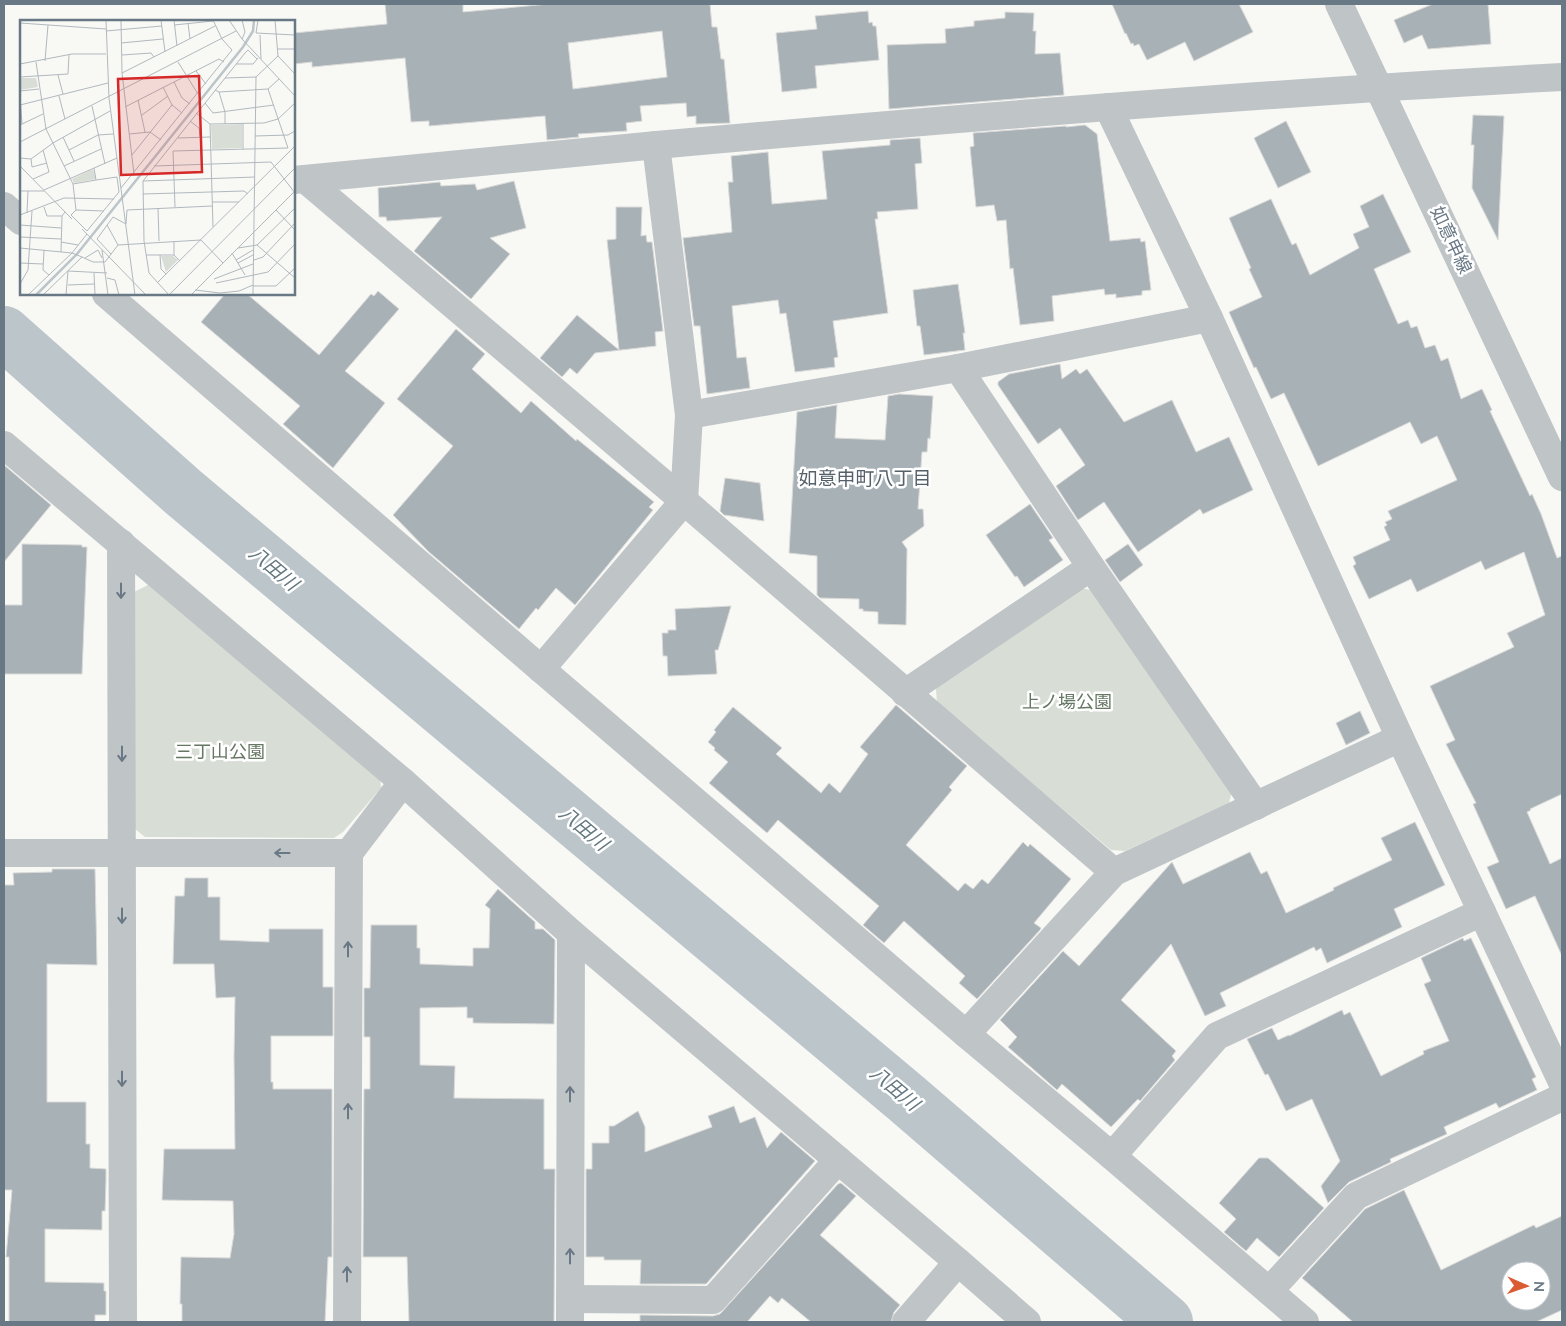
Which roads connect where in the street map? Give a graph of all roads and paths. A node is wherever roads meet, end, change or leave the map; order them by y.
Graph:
1 (1339, 4) edge
2 (1562, 77) edge
3 (1380, 87) junction
4 (1108, 107) junction
5 (656, 145) junction
6 (299, 179) edge
7 (20, 203) edge
8 (4, 205) edge
9 (20, 220) edge
10 (107, 295) edge
11 (1209, 318) junction
12 (958, 368) junction
13 (689, 415) junction
14 (4, 445) edge
15 (1562, 477) edge
16 (684, 501) junction
17 (121, 543) junction
18 (1091, 567) junction
19 (541, 669) junction
20 (905, 692) junction
21 (1400, 738) junction
22 (403, 782) junction
23 (1256, 806) junction
24 (4, 853) edge
25 (122, 853) junction
26 (349, 853) junction
27 (1114, 872) junction
28 (1482, 912) junction
29 (571, 933) junction
30 (966, 1034) junction
31 (1562, 1082) edge
32 (1562, 1097) edge
33 (1112, 1156) junction
34 (838, 1160) junction
35 (958, 1262) junction
36 (1269, 1290) junction
37 (570, 1310) edge
38 (123, 1322) edge
39 (347, 1322) edge
40 (906, 1322) edge
41 (1027, 1322) edge
42 (1306, 1322) edge

1 - 3 street, 如意申線
2 - 3 street
3 - 4 street
3 - 15 street, 如意申線
4 - 5 street
4 - 11 street
5 - 6 street
5 - 13 street
6 - 16 street
7 - 8 street
8 - 9 street
10 - 19 street
11 - 12 street
11 - 21 street
12 - 13 street
12 - 18 street
13 - 16 street
14 - 17 street
16 - 19 street
16 - 20 street
17 - 22 street
17 -> 25 street
18 - 20 street
18 - 23 street
19 - 30 street
20 - 27 street
21 - 23 street
21 - 28 street
22 - 26 street
22 - 29 street
23 - 27 street
24 - 25 street
26 -> 25 street
25 -> 38 street
39 -> 26 street
27 - 30 street
28 - 31 street
28 - 33 street
29 - 34 street
37 -> 29 street
30 - 33 street
32 - 36 street
33 - 36 street
34 - 35 street
34 - 37 street
35 - 40 street
35 - 41 street
36 - 42 street

